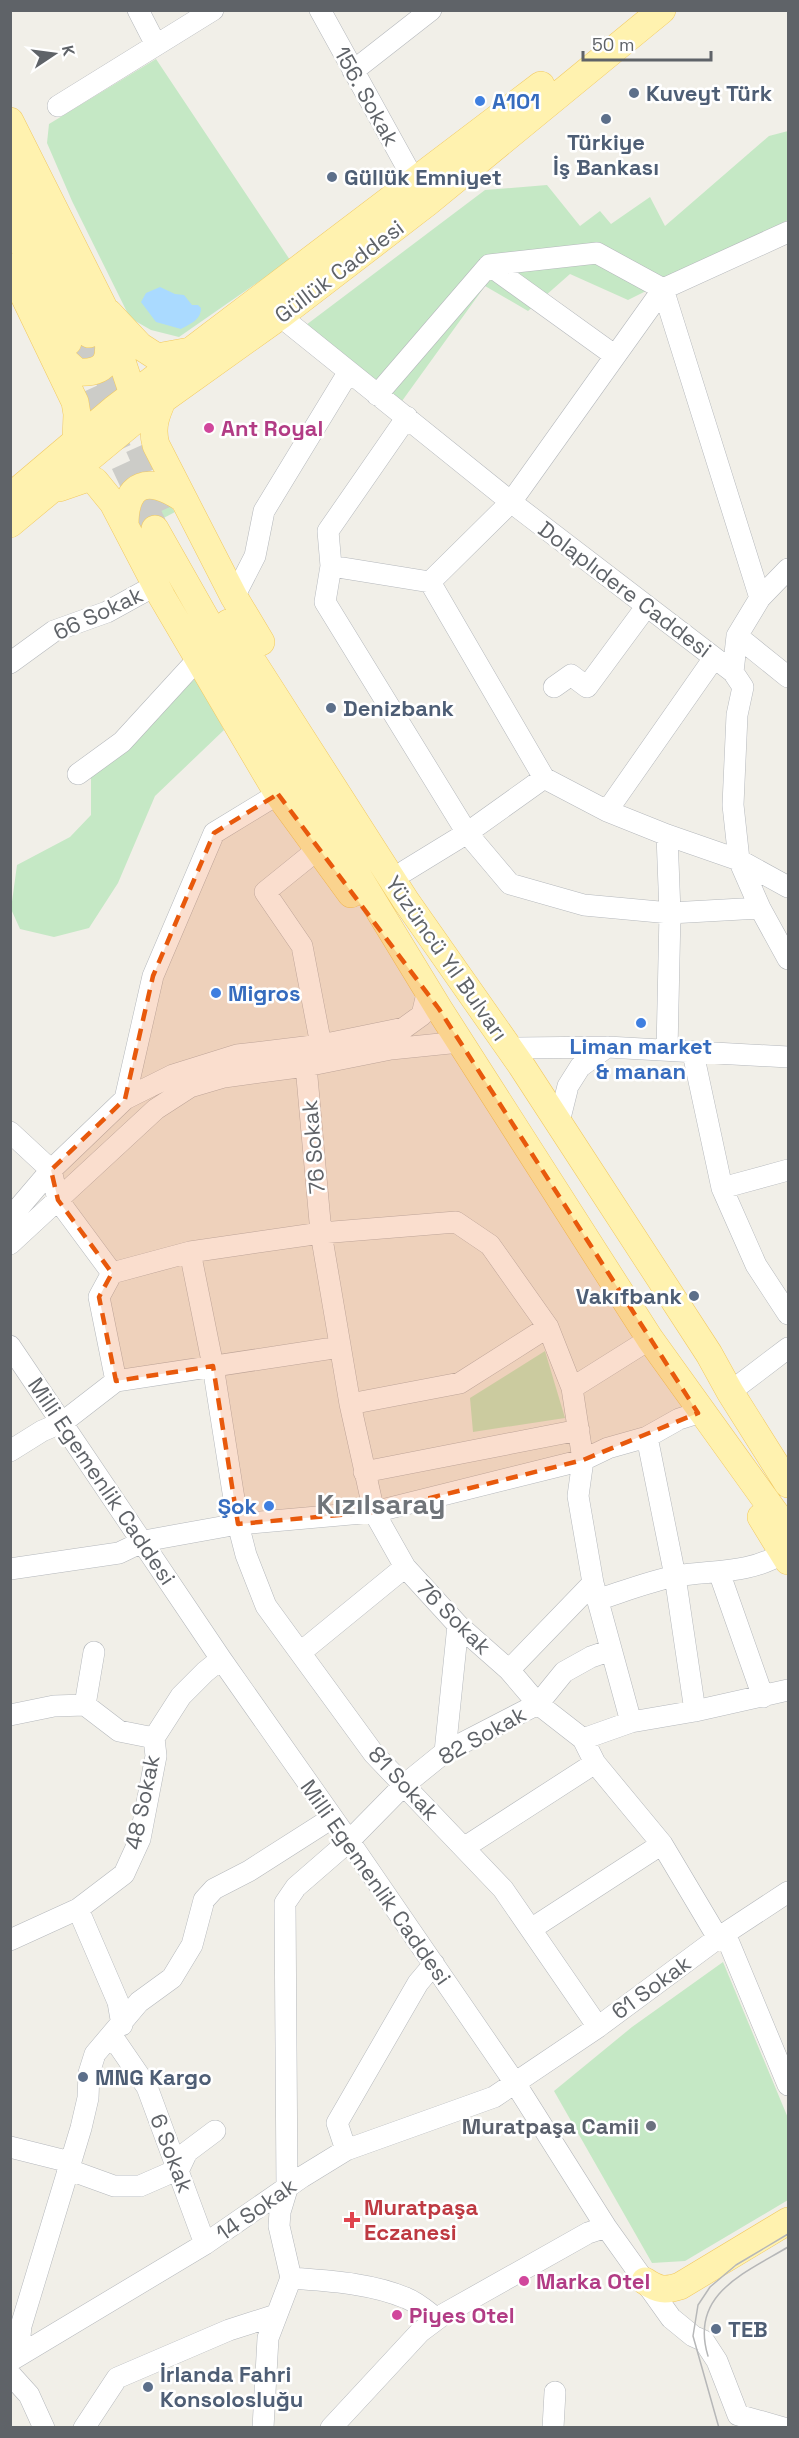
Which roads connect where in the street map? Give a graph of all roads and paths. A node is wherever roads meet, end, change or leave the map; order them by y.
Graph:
1 (138, 10) edge
2 (213, 10) edge
3 (320, 10) edge
4 (431, 10) edge
5 (633, 10) edge
6 (662, 10) edge
7 (156, 45) junction
8 (353, 71) junction
9 (58, 106) dead end
10 (10, 121) edge
11 (10, 166) edge
12 (415, 182) junction
13 (10, 216) edge
14 (789, 232) edge
15 (489, 265) junction
16 (11, 270) edge
17 (663, 288) junction
18 (104, 308) junction
19 (280, 316) junction
20 (66, 346) junction
21 (191, 351) junction
22 (614, 355) junction
23 (348, 373) junction
24 (377, 395) junction
25 (164, 399) junction
26 (407, 417) junction
27 (107, 425) junction
28 (162, 460) junction
29 (52, 491) junction
30 (10, 497) edge
31 (511, 502) junction
32 (119, 514) junction
33 (169, 516) junction
34 (10, 525) edge
35 (330, 566) junction
36 (789, 569) edge
37 (430, 582) junction
38 (156, 585) junction
39 (234, 597) junction
40 (760, 598) junction
41 (646, 607) junction
42 (737, 636) junction
43 (714, 658) junction
44 (198, 659) junction
45 (10, 663) edge
46 (734, 672) junction
47 (789, 677) edge
48 (554, 687) dead end
49 (78, 774) dead end
50 (544, 778) junction
51 (278, 794) junction
52 (607, 811) junction
53 (467, 833) junction
54 (667, 835) junction
55 (317, 850) junction
56 (739, 860) junction
57 (405, 871) junction
58 (786, 880) edge
59 (760, 908) junction
60 (670, 913) junction
61 (789, 959) edge
62 (433, 1004) junction
63 (460, 1042) junction
64 (321, 1045) junction
65 (607, 1047) junction
66 (667, 1050) junction
67 (693, 1053) junction
68 (520, 1057) junction
69 (789, 1058) edge
70 (306, 1066) junction
71 (125, 1099) junction
72 (558, 1126) junction
73 (10, 1132) edge
74 (51, 1170) junction
75 (789, 1170) edge
76 (722, 1188) junction
77 (58, 1200) junction
78 (14, 1211) edge
79 (321, 1233) junction
80 (10, 1244) edge
81 (190, 1252) junction
82 (112, 1273) junction
83 (789, 1314) edge
84 (548, 1327) junction
85 (650, 1339) junction
86 (10, 1346) edge
87 (340, 1347) junction
88 (789, 1348) edge
89 (213, 1366) junction
90 (116, 1381) junction
91 (572, 1388) junction
92 (730, 1392) junction
93 (350, 1404) junction
94 (695, 1405) junction
95 (63, 1422) junction
96 (579, 1430) junction
97 (647, 1437) junction
98 (10, 1451) edge
99 (583, 1460) junction
100 (789, 1465) edge
101 (364, 1472) junction
102 (789, 1484) edge
103 (374, 1512) junction
104 (238, 1524) junction
105 (144, 1541) junction
106 (787, 1548) edge
107 (405, 1567) junction
108 (10, 1569) edge
109 (719, 1572) junction
110 (675, 1576) junction
111 (595, 1592) junction
112 (458, 1625) junction
113 (611, 1650) junction
114 (94, 1652) dead end
115 (301, 1652) junction
116 (221, 1659) junction
117 (509, 1670) junction
118 (789, 1690) edge
119 (763, 1696) junction
120 (538, 1704) junction
121 (85, 1705) junction
122 (694, 1712) junction
123 (10, 1715) edge
124 (631, 1722) junction
125 (154, 1738) junction
126 (582, 1739) junction
127 (445, 1752) junction
128 (595, 1763) junction
129 (403, 1786) junction
130 (332, 1818) junction
131 (349, 1841) junction
132 (662, 1844) junction
133 (465, 1847) junction
134 (789, 1892) edge
135 (78, 1909) junction
136 (531, 1929) junction
137 (718, 1938) junction
138 (10, 1940) edge
139 (434, 1964) junction
140 (598, 2026) junction
141 (117, 2030) junction
142 (515, 2084) junction
143 (789, 2085) edge
144 (216, 2131) dead end
145 (10, 2147) edge
146 (346, 2150) junction
147 (68, 2166) junction
148 (179, 2169) junction
149 (287, 2189) junction
150 (789, 2221) edge
151 (606, 2227) junction
152 (205, 2244) junction
153 (291, 2278) junction
154 (645, 2281) junction
155 (276, 2315) junction
156 (437, 2319) junction
157 (13, 2364) edge
158 (555, 2392) dead end
159 (44, 2427) edge
160 (84, 2427) edge
161 (262, 2427) edge
162 (331, 2427) edge
163 (553, 2427) edge
164 (784, 2427) edge

1 - 7 street
2 - 7 street
3 - 8 street, 156. Sokak
4 - 8 street
5 - 12 main road, Güllük Caddesi
6 - 19 main road, Güllük Caddesi
7 - 9 street
8 - 12 street, 156. Sokak
10 - 18 main road
11 - 20 main road
12 - 21 main road, Güllük Caddesi
13 - 20 main road
14 - 17 street
15 - 17 street
15 - 22 street
15 - 24 street
16 - 20 main road
17 - 22 street
17 - 40 street
18 - 20 main road
18 - 21 main road
18 - 27 main road
19 - 23 street, Dolaplıdere Caddesi
19 - 25 main road, Güllük Caddesi
20 - 27 main road
20 - 27 main road
21 - 27 main road, Güllük Caddesi
22 - 31 street
23 - 24 street, Dolaplıdere Caddesi
23 - 39 street
24 - 26 street, Dolaplıdere Caddesi
25 - 27 main road, Güllük Caddesi
25 - 28 main road
26 - 31 street, Dolaplıdere Caddesi
26 - 35 street
27 - 28 main road
27 - 29 main road, Güllük Caddesi
27 - 30 main road, Güllük Caddesi
27 - 32 main road
28 - 33 main road
29 - 32 main road
29 - 34 main road, Güllük Caddesi
31 - 37 street
31 - 41 street, Dolaplıdere Caddesi
32 - 33 main road
32 - 38 main road
33 - 39 main road
33 - 62 main road, Yüzüncü Yıl Bulvarı
33 - 68 main road, Yüzüncü Yıl Bulvarı
35 - 37 street
35 - 53 street
36 - 40 street
37 - 50 street
38 - 44 main road
38 - 45 street, 66 Sokak
39 - 57 main road
40 - 42 street
41 - 43 street, Dolaplıdere Caddesi
41 - 48 street
42 - 46 street
42 - 47 street
43 - 46 street, Dolaplıdere Caddesi
43 - 52 street
44 - 49 street
44 - 51 main road
46 - 56 street, Dolaplıdere Caddesi
50 - 52 street
50 - 53 street
51 - 55 main road
51 - 71 street
52 - 54 street
53 - 57 street
53 - 60 street
54 - 56 street
54 - 60 street
55 - 62 main road
55 - 64 street
56 - 58 street
56 - 59 street, Dolaplıdere Caddesi
57 - 68 main road
59 - 60 street
59 - 61 street, Dolaplıdere Caddesi
60 - 66 street
62 - 63 main road, Yüzüncü Yıl Bulvarı
62 - 64 street
63 - 70 street
63 - 85 main road, Yüzüncü Yıl Bulvarı
64 - 70 street
64 - 71 street
65 - 66 street
65 - 68 street
65 - 72 street
66 - 67 street
67 - 69 street
67 - 76 street
68 - 72 main road, Yüzüncü Yıl Bulvarı
70 - 77 street
70 - 79 street, 76 Sokak
71 - 74 street
72 - 92 main road, Yüzüncü Yıl Bulvarı
73 - 74 street
74 - 77 street
74 - 78 street
75 - 76 street
76 - 83 street
77 - 80 street
77 - 82 street
79 - 81 street
79 - 84 street
79 - 87 street, 76 Sokak
81 - 82 street
81 - 89 street, 81 Sokak
82 - 90 street
84 - 91 street
84 - 93 street
85 - 91 street
85 - 94 main road, Yüzüncü Yıl Bulvarı
86 - 95 street, Milli Egemenlik Caddesi
87 - 89 street
87 - 93 street, 76 Sokak
88 - 92 street
89 - 90 street
89 - 104 street, 81 Sokak
90 - 95 street
91 - 96 street
92 - 100 main road, Yüzüncü Yıl Bulvarı
92 - 102 main road, Yüzüncü Yıl Bulvarı
93 - 101 street, 76 Sokak
94 - 97 street
94 - 106 main road, Yüzüncü Yıl Bulvarı
95 - 98 street
95 - 105 street, Milli Egemenlik Caddesi
96 - 99 street
96 - 101 street
97 - 99 street
97 - 110 street
99 - 103 street
99 - 111 street
101 - 103 street, 76 Sokak
103 - 104 street
103 - 107 street, 76 Sokak
104 - 105 street
104 - 115 street, 81 Sokak
105 - 108 street
105 - 116 street, Milli Egemenlik Caddesi
106 - 109 street
107 - 112 street, 76 Sokak
107 - 115 street
109 - 110 street
109 - 119 street
110 - 111 street
110 - 122 street
111 - 113 street
111 - 117 street
112 - 117 street, 76 Sokak
112 - 127 street
113 - 120 street
113 - 124 street
114 - 121 street
115 - 129 street, 81 Sokak
116 - 125 street, 48 Sokak
116 - 130 street, Milli Egemenlik Caddesi
117 - 120 street, 76 Sokak
118 - 119 street
119 - 122 street
120 - 126 street, 76 Sokak
120 - 127 street, 82 Sokak
121 - 123 street
121 - 125 street
122 - 124 street
124 - 126 street
125 - 135 street, 48 Sokak
126 - 128 street, 76 Sokak
127 - 129 street, 82 Sokak
128 - 132 street, 76 Sokak
128 - 133 street
129 - 131 street, 82 Sokak
129 - 133 street, 81 Sokak
130 - 131 street, Milli Egemenlik Caddesi
130 - 141 street
131 - 139 street, Milli Egemenlik Caddesi
131 - 149 street, 82 Sokak
132 - 136 street
132 - 137 street, 76 Sokak
133 - 136 street, 81 Sokak
134 - 137 street, 61 Sokak
135 - 138 street, 48 Sokak
135 - 141 street
136 - 140 street, 81 Sokak
137 - 140 street, 61 Sokak
137 - 143 street, 76 Sokak
139 - 142 street, Milli Egemenlik Caddesi
139 - 146 street
140 - 142 street, 61 Sokak
141 - 147 street
141 - 148 street, 6 Sokak
142 - 146 street, 14 Sokak
142 - 151 street, Milli Egemenlik Caddesi
144 - 148 street
145 - 147 street
146 - 149 street, 14 Sokak
147 - 148 street
147 - 157 street
148 - 152 street, 6 Sokak
149 - 152 street, 14 Sokak
149 - 153 street, 82 Sokak
150 - 154 main road
151 - 154 street, Milli Egemenlik Caddesi
151 - 156 street
152 - 157 street, 14 Sokak
153 - 155 street
153 - 156 street
154 - 164 street, Milli Egemenlik Caddesi
155 - 160 street
155 - 161 street
156 - 162 street
157 - 159 street
158 - 163 street

